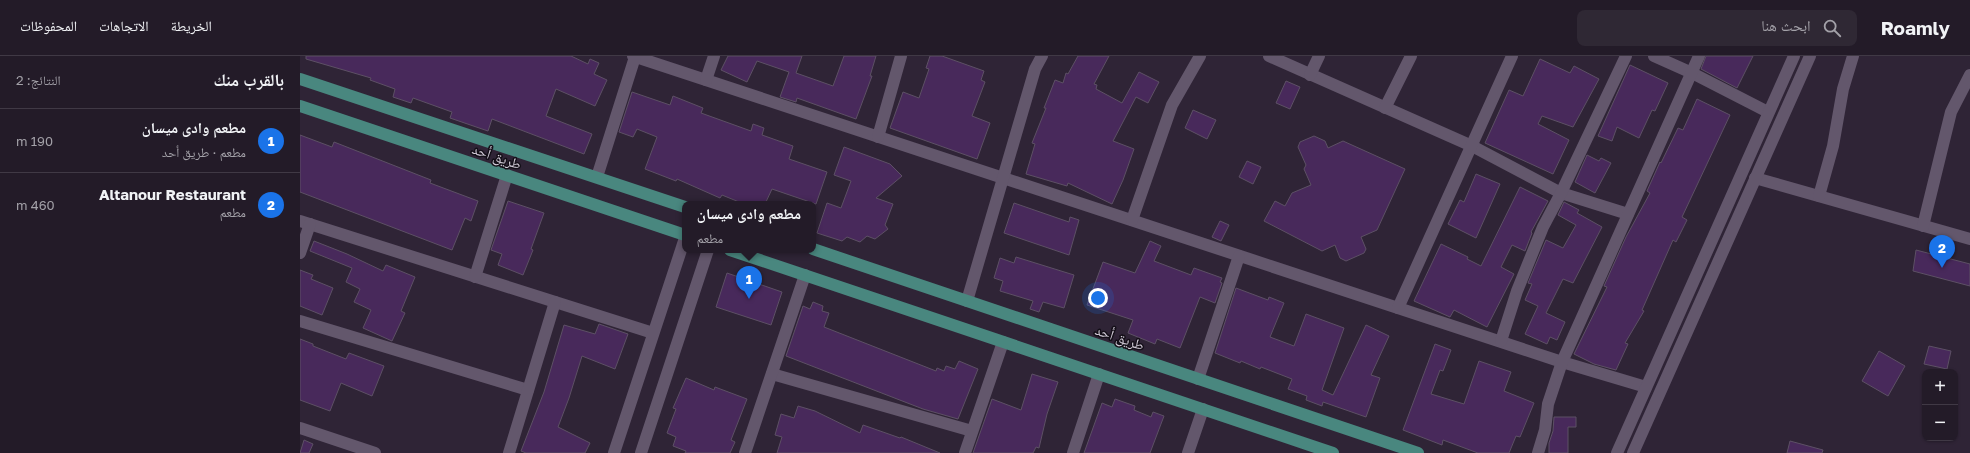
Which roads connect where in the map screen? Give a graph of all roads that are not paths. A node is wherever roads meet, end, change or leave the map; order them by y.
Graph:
1 (634, 56) edge
2 (714, 56) edge
3 (901, 56) edge
4 (1042, 56) edge
5 (1200, 56) edge
6 (1269, 56) edge
7 (1319, 56) edge
8 (1411, 56) edge
9 (1512, 56) edge
10 (1626, 56) edge
11 (1654, 56) edge
12 (1699, 56) edge
13 (1794, 56) edge
14 (1810, 56) edge
15 (1853, 56) edge
16 (1692, 73) junction
17 (1310, 75) junction
18 (1970, 75) edge
19 (300, 79) edge
20 (706, 80) junction
21 (300, 106) edge
22 (1386, 108) junction
23 (1768, 112) junction
24 (878, 137) junction
25 (1472, 146) junction
26 (507, 175) junction
27 (596, 177) junction
28 (1003, 178) junction
29 (1755, 178) junction
30 (1561, 192) junction
31 (1819, 196) junction
32 (682, 205) edge
33 (1628, 214) junction
34 (1132, 220) junction
35 (305, 222) edge
36 (1923, 226) junction
37 (682, 235) edge
38 (1970, 239) edge
39 (682, 245) edge
40 (816, 251) edge
41 (300, 253) edge
42 (707, 253) edge
43 (739, 253) edge
44 (1239, 256) junction
45 (805, 275) junction
46 (475, 277) junction
47 (967, 301) junction
48 (555, 302) junction
49 (1398, 308) junction
50 (300, 321) edge
51 (654, 333) junction
52 (1002, 342) junction
53 (1500, 342) junction
54 (1562, 362) junction
55 (772, 374) junction
56 (1099, 374) junction
57 (1198, 379) junction
58 (1646, 387) junction
59 (528, 390) junction
60 (1203, 409) junction
61 (300, 428) edge
62 (972, 431) junction
63 (375, 453) edge
64 (508, 453) edge
65 (614, 453) edge
66 (641, 453) edge
67 (745, 453) edge
68 (965, 453) edge
69 (1073, 453) edge
70 (1188, 453) edge
71 (1333, 453) edge
72 (1418, 453) edge
73 (1538, 453) edge
74 (1617, 453) edge
75 (1633, 453) edge

1 - 20 street
1 - 27 street
2 - 20 street
3 - 24 street
4 - 28 street
5 - 34 street
6 - 17 street
7 - 17 street
8 - 22 street
9 - 25 street
10 - 30 street
11 - 16 street
12 - 16 street
13 - 23 street
14 - 29 street
15 - 31 street
16 - 23 street
16 - 33 street
17 - 22 street
18 - 36 street
19 - 27 main road, طريق أحد
20 - 24 street
21 - 26 main road, طريق أحد
22 - 25 street
23 - 58 street
24 - 28 street
25 - 30 street
25 - 49 street
26 - 37 main road, طريق أحد
26 - 46 street
27 - 32 main road, طريق أحد
28 - 34 street
28 - 47 street
29 - 31 street
29 - 75 street
30 - 33 street
30 - 53 street
31 - 36 street
33 - 54 street
34 - 44 street
35 - 41 street
35 - 46 street
36 - 38 street
39 - 51 street
40 - 47 main road, طريق أحد
42 - 66 street
43 - 45 main road
44 - 49 street
44 - 57 street
45 - 52 main road
45 - 55 street
46 - 48 street
47 - 57 main road, طريق أحد
48 - 51 street
48 - 59 street
49 - 53 street
50 - 59 street
51 - 65 street
52 - 56 main road
52 - 62 street
53 - 54 street
54 - 58 street
54 - 73 street
55 - 62 street
55 - 67 street
56 - 60 main road
56 - 69 street
57 - 72 main road, طريق أحد
58 - 74 street
59 - 64 street
60 - 70 street
60 - 71 main road
61 - 63 street
62 - 68 street

